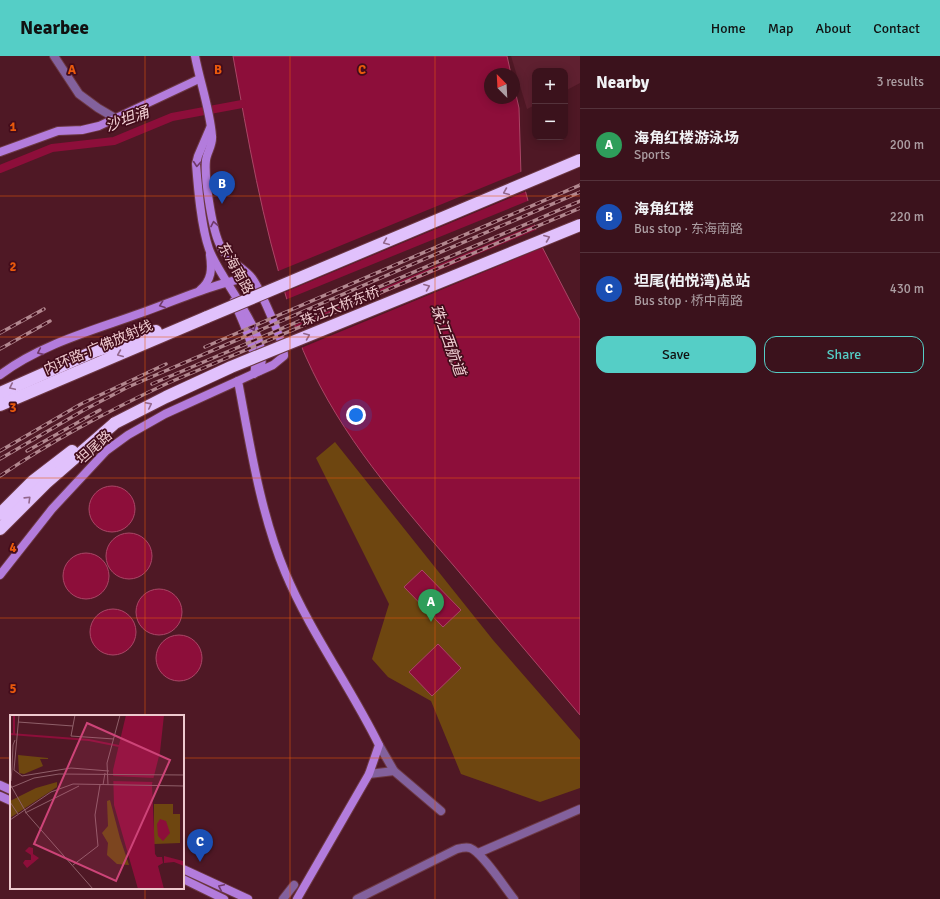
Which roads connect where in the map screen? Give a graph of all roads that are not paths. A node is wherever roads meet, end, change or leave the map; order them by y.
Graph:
1 (54, 56) edge
2 (195, 56) edge
3 (199, 79) junction
4 (115, 118) junction
5 (210, 128) junction
6 (0, 152) edge
7 (580, 161) edge
8 (580, 225) edge
9 (209, 250) junction
10 (250, 277) junction
11 (226, 282) junction
12 (198, 292) junction
13 (207, 317) junction
14 (256, 372) junction
15 (0, 375) edge
16 (238, 381) junction
17 (0, 393) edge
18 (0, 405) edge
19 (115, 423) junction
20 (0, 514) edge
21 (0, 529) edge
22 (0, 575) edge
23 (379, 744) junction
24 (394, 771) junction
25 (369, 774) junction
26 (0, 785) edge
27 (10, 790) edge
28 (0, 796) edge
29 (10, 801) edge
30 (580, 809) edge
31 (441, 811) dead end
32 (478, 853) junction
33 (184, 869) edge
34 (184, 879) edge
35 (294, 885) dead end
36 (224, 899) edge
37 (248, 899) edge
38 (283, 899) edge
39 (297, 899) edge
40 (357, 899) edge
41 (514, 899) edge

1 - 4 street
2 - 3 street, 东海南路
3 - 4 street
3 - 5 street, 东海南路
4 - 6 street
5 -> 9 street, 东海南路
10 -> 5 street, 东海南路
7 -> 13 highway, bridge
19 -> 8 highway, 珠江大桥东桥, bridge
9 - 11 street, 东海南路
9 - 12 street
10 - 11 street
10 - 14 street, 东海南路
11 - 12 street
11 -> 14 street, 东海南路
12 -> 15 street
13 -> 17 highway
13 -> 18 highway, 内环路-广佛放射线
14 - 16 street, 东海南路
16 - 22 street, 坦尾路
16 - 23 street
19 - 20 highway
21 -> 19 highway
23 - 24 street
23 - 25 street
24 - 25 street
24 - 31 street
25 - 39 street
26 - 27 street
28 - 29 street
30 - 32 street
32 - 40 street
32 - 41 street
37 -> 33 street
34 - 36 street
35 - 38 street

